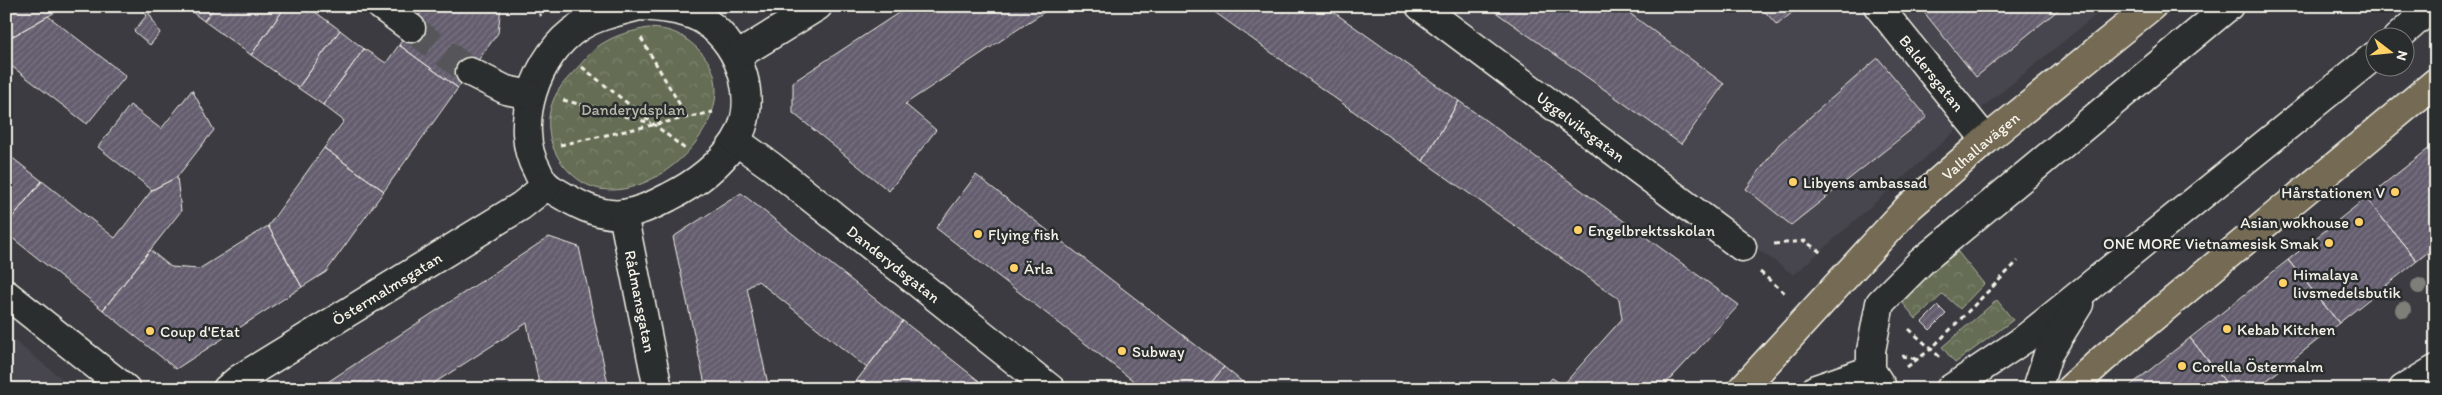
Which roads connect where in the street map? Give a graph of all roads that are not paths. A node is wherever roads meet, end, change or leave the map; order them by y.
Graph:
1 (381, 6) edge
2 (818, 6) edge
3 (1420, 6) edge
4 (1878, 6) edge
5 (2152, 6) edge
6 (2229, 6) edge
7 (2433, 6) edge
8 (639, 14) edge
9 (577, 16) edge
10 (411, 28) tunnel mouth
11 (2408, 28) edge
12 (737, 56) junction
13 (2364, 64) edge
14 (470, 72) tunnel mouth
15 (2436, 82) edge
16 (542, 96) junction
17 (736, 140) junction
18 (1986, 140) junction
19 (546, 186) junction
20 (623, 214) junction
21 (1742, 247) dead end
22 (2093, 283) junction
23 (6, 294) edge
24 (2436, 369) edge
25 (1877, 380) edge
26 (126, 389) edge
27 (227, 389) edge
28 (658, 389) edge
29 (1051, 389) edge
30 (1742, 389) edge
31 (1816, 389) edge
32 (1950, 389) edge
33 (2036, 389) edge
34 (2070, 389) edge
35 (2403, 389) edge

1 - 10 street
2 - 12 street
3 - 21 street, Uggelviksgatan
4 - 18 street, Baldersgatan
5 - 18 main road, Valhallavägen
6 - 25 street
7 - 11 street
8 - 9 street
8 - 12 street
9 - 16 street
12 - 17 street
13 - 22 street
14 - 16 street
15 - 34 main road
16 - 19 street
17 - 20 street
17 - 29 street, Danderydsgatan
18 - 30 main road, Valhallavägen
19 - 20 street
19 - 27 street, Östermalmsgatan
20 - 28 street, Rådmansgatan
22 - 32 street
22 - 33 street
23 - 26 street
24 - 35 street
25 - 31 street

